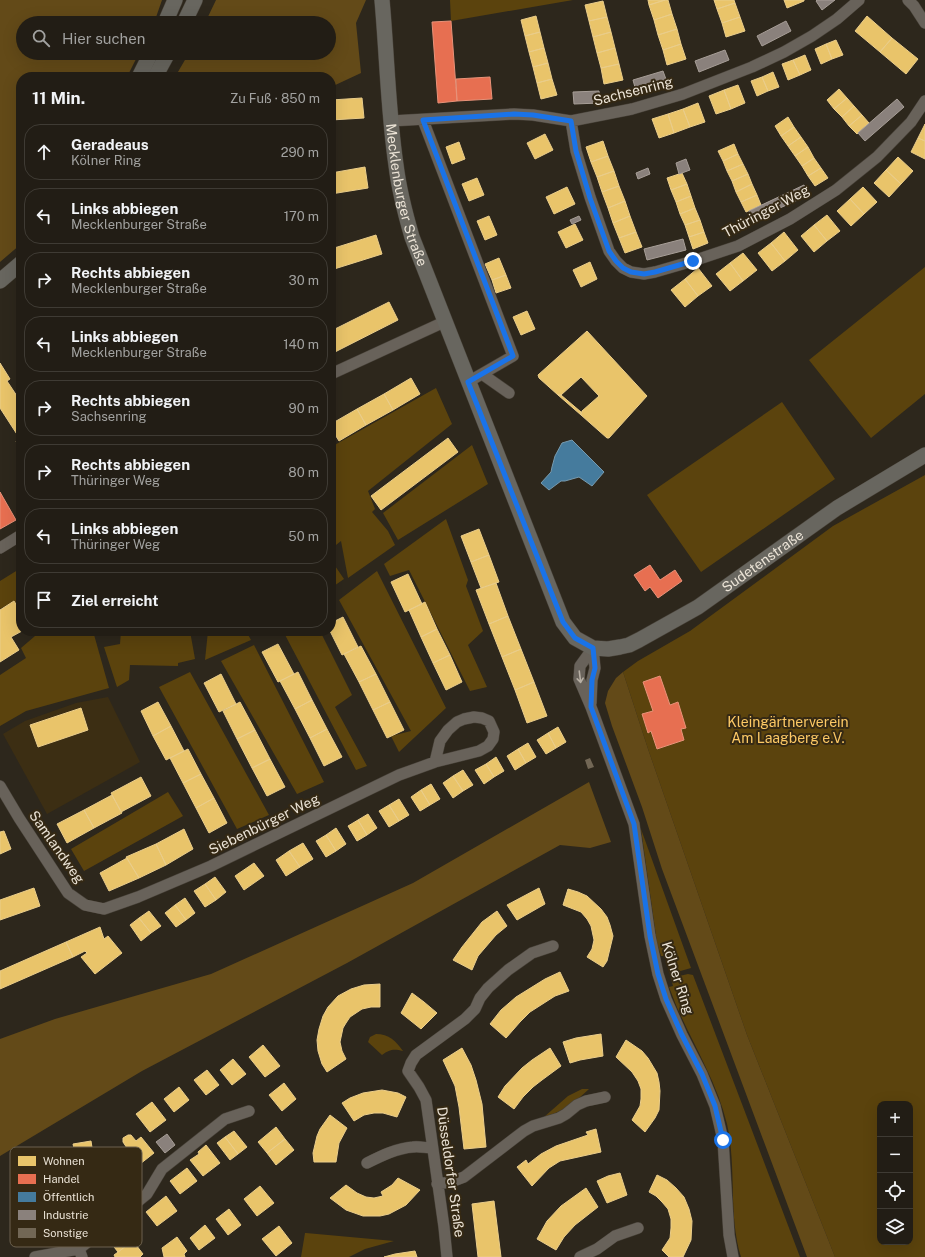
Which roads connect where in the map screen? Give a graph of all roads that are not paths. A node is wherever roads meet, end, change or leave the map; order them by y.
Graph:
1 (176, 0) edge
2 (195, 0) edge
3 (382, 0) edge
4 (859, 0) edge
5 (908, 0) edge
6 (168, 16) edge
7 (187, 16) edge
8 (925, 23) edge
9 (147, 60) edge
10 (164, 60) edge
11 (141, 72) edge
12 (158, 72) edge
13 (925, 101) edge
14 (423, 120) junction
15 (391, 121) junction
16 (571, 121) junction
17 (16, 267) edge
18 (0, 281) edge
19 (444, 322) junction
20 (336, 372) edge
21 (482, 374) junction
22 (468, 382) junction
23 (510, 393) dead end
24 (925, 455) edge
25 (16, 538) edge
26 (0, 548) edge
27 (593, 648) junction
28 (591, 707) junction
29 (435, 762) junction
30 (0, 786) edge
31 (104, 908) joint
32 (554, 946) dead end
33 (605, 1097) dead end
34 (250, 1111) dead end
35 (432, 1148) junction
36 (367, 1163) dead end
37 (437, 1184) junction
38 (142, 1198) edge
39 (638, 1228) dead end
40 (80, 1253) edge
41 (35, 1257) edge
42 (447, 1257) edge
43 (580, 1257) edge
44 (733, 1257) edge

1 - 6 street
2 - 7 street
3 - 15 street, Mecklenburger Straße
4 - 16 street, Sachsenring
5 - 8 street
9 - 11 street
10 - 12 street
13 - 16 street, Thüringer Weg
14 - 15 street, Sachsenring
14 - 16 street, Sachsenring
14 - 21 street
15 - 19 street, Mecklenburger Straße
17 - 18 street
19 - 20 street
19 - 22 street, Mecklenburger Straße
21 - 22 street
21 - 23 street
22 - 27 street, Mecklenburger Straße
24 - 27 street, Sudetenstraße
25 - 26 street
27 - 28 street, Kölner Ring
27 -> 28 street, Kölner Ring
28 - 44 street, Kölner Ring
29 - 29 street, Siebenbürger Weg
29 - 31 street, Siebenbürger Weg
30 - 31 street, Samlandweg
32 - 35 street, Düsseldorfer Straße
33 - 37 street
34 - 38 street
35 - 36 street
35 - 37 street, Düsseldorfer Straße
37 - 42 street, Düsseldorfer Straße
39 - 43 street
40 - 41 street

